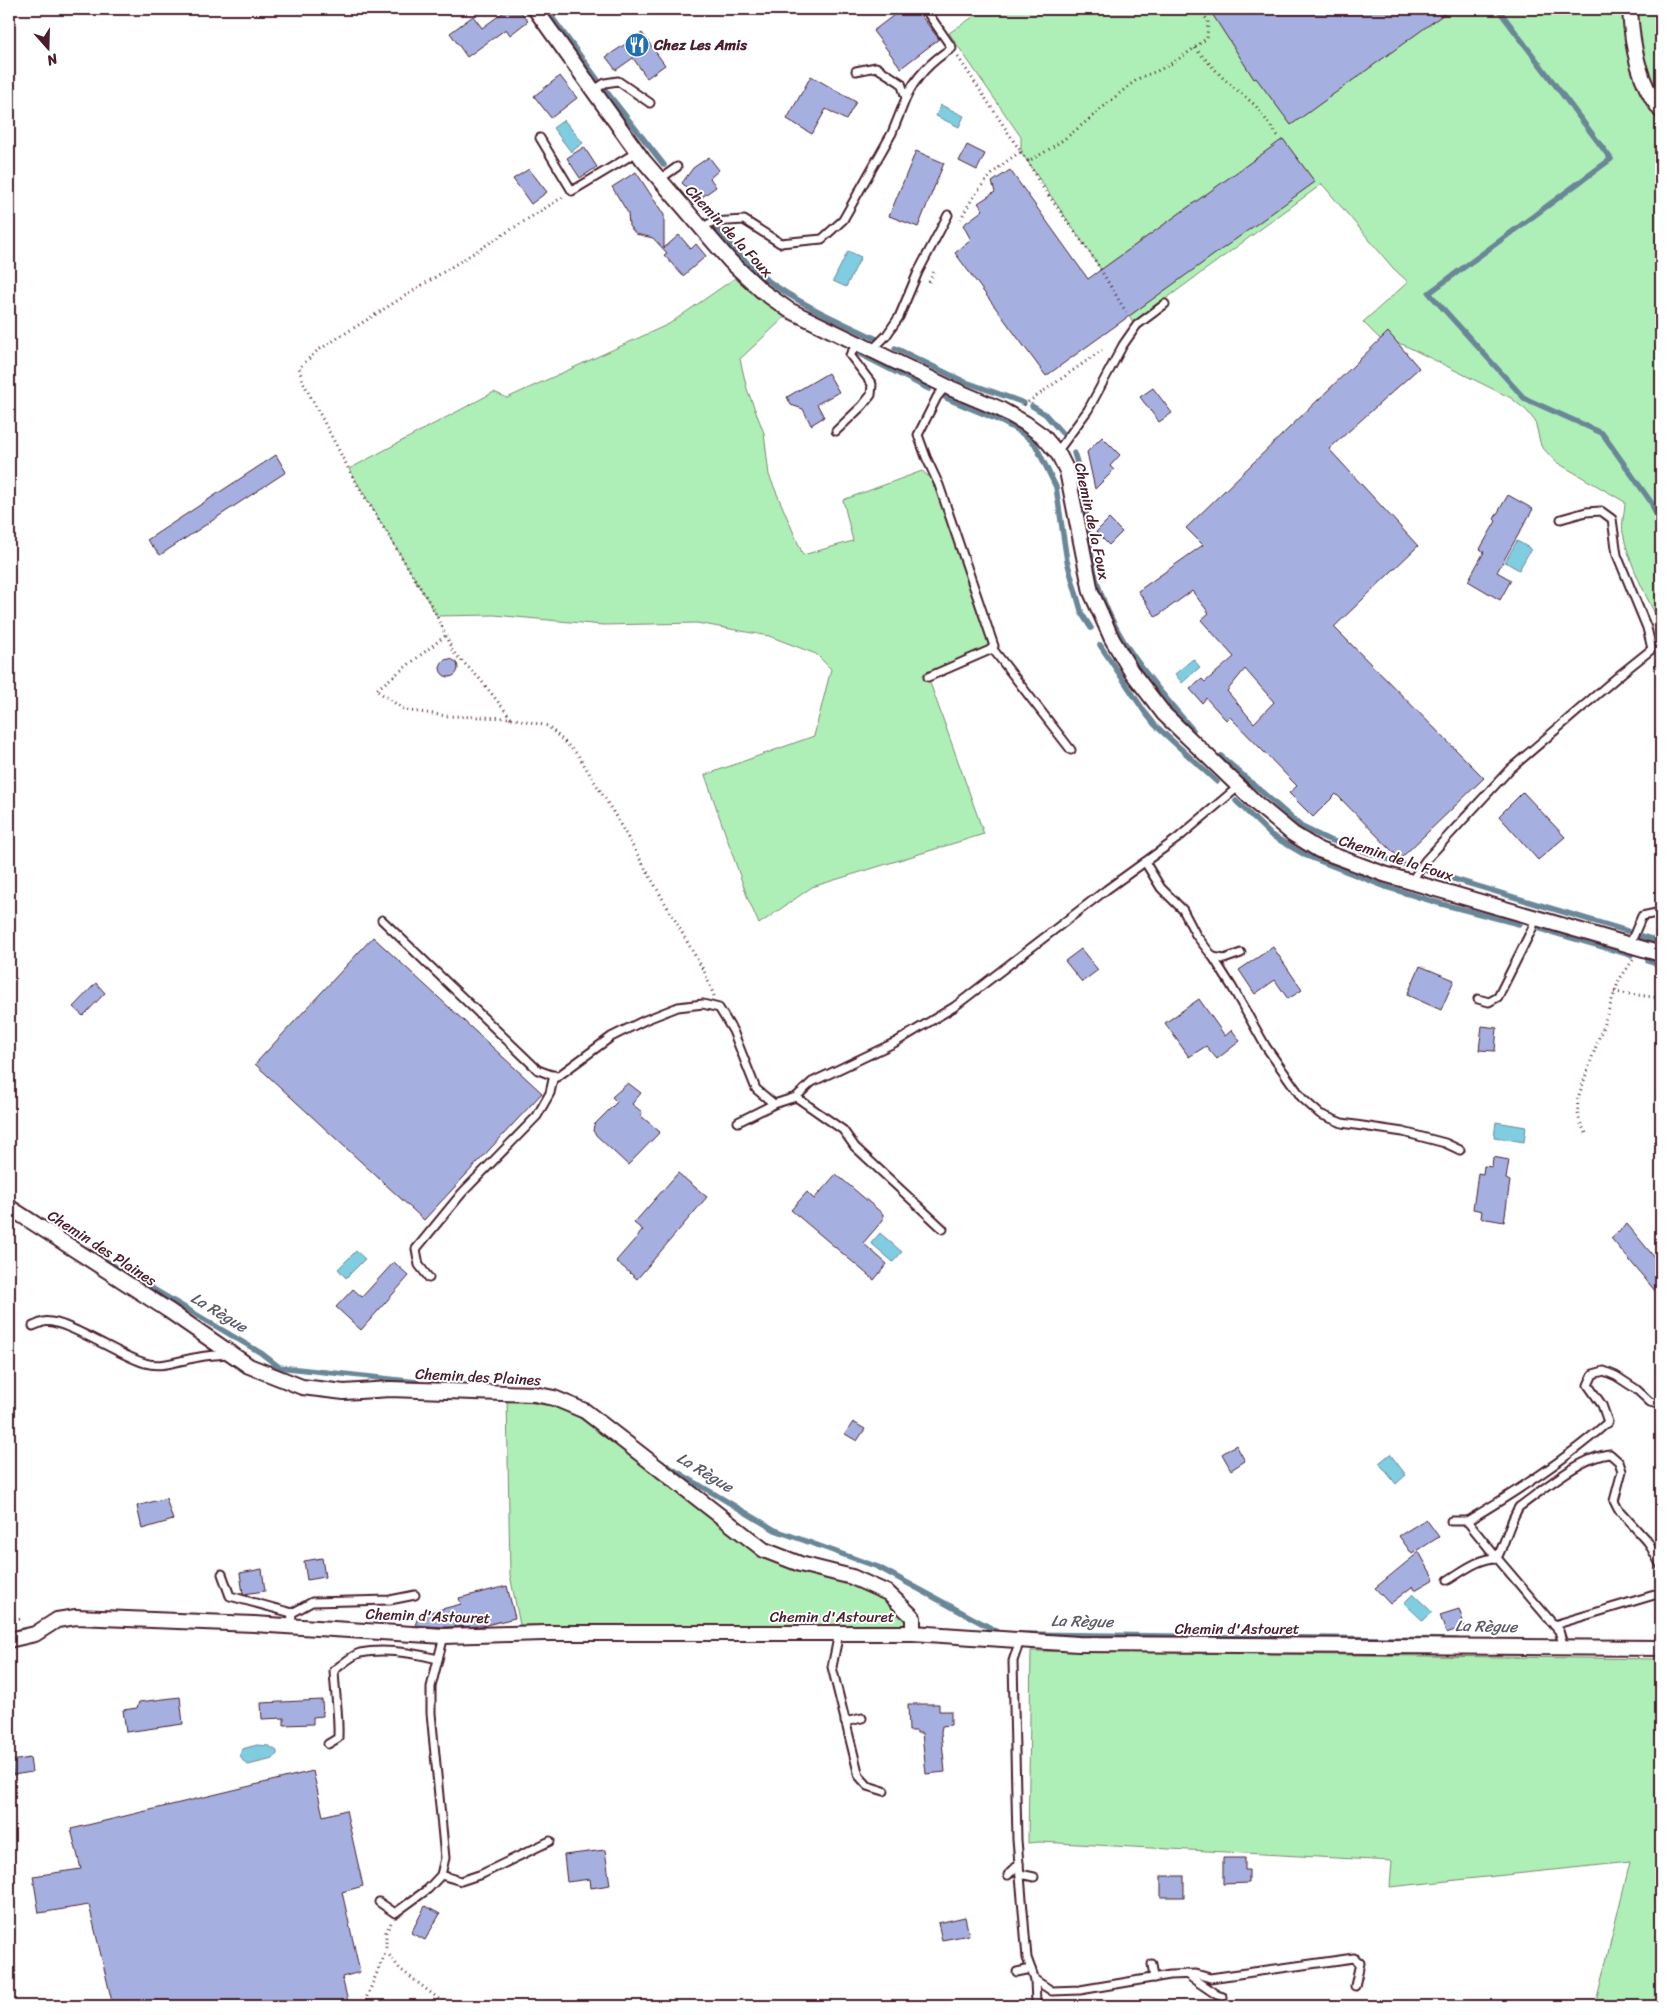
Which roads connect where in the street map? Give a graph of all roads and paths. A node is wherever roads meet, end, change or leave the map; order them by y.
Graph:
1 (534, 9) edge
2 (925, 9) edge
3 (1199, 9) edge
4 (1630, 9) edge
5 (952, 48) junction
6 (1195, 48) junction
7 (856, 70) dead end
8 (593, 91) junction
9 (906, 98) junction
10 (650, 103) dead end
11 (1661, 111) edge
12 (1278, 136) dead end
13 (540, 138) dead end
14 (637, 152) junction
15 (1021, 152) junction
16 (1028, 161) junction
17 (677, 167) dead end
18 (660, 179) junction
19 (572, 191) junction
20 (948, 215) dead end
21 (959, 223) dead end
22 (702, 228) junction
23 (938, 265) dead end
24 (926, 289) dead end
25 (1165, 304) dead end
26 (1126, 312) dead end
27 (858, 343) junction
28 (872, 350) junction
29 (1102, 350) dead end
30 (946, 385) junction
31 (1015, 418) junction
32 (836, 431) dead end
33 (1056, 452) junction
34 (1561, 519) dead end
35 (445, 636) junction
36 (992, 648) junction
37 (928, 677) dead end
38 (510, 718) junction
39 (1071, 750) dead end
40 (1238, 786) junction
41 (1145, 862) junction
42 (1411, 882) junction
43 (1661, 912) edge
44 (1536, 917) junction
45 (382, 920) dead end
46 (1636, 946) junction
47 (1241, 953) dead end
48 (1661, 954) edge
49 (1213, 957) junction
50 (1614, 992) junction
51 (1661, 998) edge
52 (1478, 1000) dead end
53 (719, 1008) junction
54 (554, 1075) junction
55 (796, 1097) junction
56 (774, 1104) junction
57 (738, 1122) dead end
58 (1586, 1133) dead end
59 (1460, 1150) dead end
60 (9, 1207) edge
61 (943, 1229) dead end
62 (429, 1278) dead end
63 (32, 1326) dead end
64 (231, 1354) junction
65 (1661, 1405) edge
66 (1451, 1521) dead end
67 (1467, 1521) junction
68 (1497, 1558) junction
69 (1661, 1566) edge
70 (222, 1574) dead end
71 (1448, 1580) dead end
72 (1661, 1593) edge
73 (415, 1595) dead end
74 (292, 1620) junction
75 (1554, 1625) junction
76 (839, 1633) junction
77 (913, 1633) junction
78 (444, 1636) junction
79 (9, 1640) edge
80 (1020, 1640) junction
81 (1564, 1647) junction
82 (1661, 1648) edge
83 (438, 1659) junction
84 (862, 1718) dead end
85 (845, 1722) junction
86 (328, 1744) dead end
87 (884, 1791) dead end
88 (550, 1842) dead end
89 (1019, 1864) junction
90 (1008, 1874) dead end
91 (1020, 1874) junction
92 (441, 1875) junction
93 (1034, 1876) dead end
94 (379, 1902) dead end
95 (395, 1914) junction
96 (386, 1951) junction
97 (1152, 1964) dead end
98 (1031, 1969) junction
99 (1017, 1972) dead end
100 (1186, 1974) junction
101 (1154, 1978) junction
102 (1035, 1980) junction
103 (1199, 1983) junction
104 (1355, 1986) dead end
105 (1200, 1992) dead end
106 (1223, 1997) dead end
107 (1036, 2005) edge
108 (363, 2006) edge
109 (448, 2006) edge

1 - 8 street, Chemin de la Foux
2 - 5 lane
3 - 6 path
4 - 11 street
5 - 9 lane
5 - 15 path
6 - 12 path
6 - 16 path
7 - 9 lane
8 - 10 lane
8 - 14 street, Chemin de la Foux
9 - 22 lane
13 - 19 lane
14 - 18 street, Chemin de la Foux
14 - 19 lane
15 - 16 path
15 - 21 path
16 - 26 path
17 - 18 lane
18 - 22 street, Chemin de la Foux
19 - 35 path
20 - 28 lane
22 - 27 street, Chemin de la Foux
23 - 24 path
25 - 33 lane
27 - 28 street, Chemin de la Foux
27 - 32 lane
28 - 30 street, Chemin de la Foux
29 - 31 path
30 - 31 street, Chemin de la Foux
30 - 36 lane
31 - 33 street, Chemin de la Foux
33 - 40 street, Chemin de la Foux
34 - 42 lane
35 - 38 path
35 - 38 path
36 - 37 lane
36 - 39 lane
38 - 53 path
40 - 41 lane
40 - 42 street, Chemin de la Foux
41 - 49 lane
41 - 55 lane
42 - 44 street, Chemin de la Foux
43 - 46 lane
44 - 46 street, Chemin de la Foux
44 - 52 lane
45 - 54 lane
46 - 48 street, Chemin de la Foux
46 - 50 path
47 - 49 lane
49 - 59 lane
50 - 51 path
50 - 58 path
53 - 54 lane
53 - 56 lane
54 - 62 lane
55 - 56 lane
55 - 61 lane
56 - 57 lane
60 - 64 street, Chemin des Plaines
63 - 64 lane
64 - 77 street, Chemin des Plaines
65 - 67 lane
66 - 67 lane
67 - 68 lane
68 - 69 lane
68 - 71 lane
68 - 75 lane
70 - 74 lane
72 - 75 lane
73 - 74 lane
74 - 78 street, Chemin d'Astouret
74 - 79 street, Chemin d'Astouret
75 - 81 lane
76 - 77 street, Chemin d'Astouret
76 - 78 street, Chemin d'Astouret
76 - 85 lane
77 - 80 street, Chemin d'Astouret
78 - 83 lane
80 - 81 street, Chemin d'Astouret
80 - 89 lane
81 - 82 street, Chemin d'Astouret
83 - 86 lane
83 - 92 lane
84 - 85 lane
85 - 87 lane
88 - 92 lane
89 - 90 lane
89 - 91 lane
91 - 93 lane
91 - 98 lane
92 - 95 lane
94 - 95 lane
95 - 96 path
96 - 108 path
96 - 109 path
97 - 101 lane
98 - 99 lane
98 - 102 lane
100 - 101 lane
100 - 103 lane
100 - 104 lane
101 - 102 lane
102 - 107 lane
103 - 105 lane
103 - 106 lane

